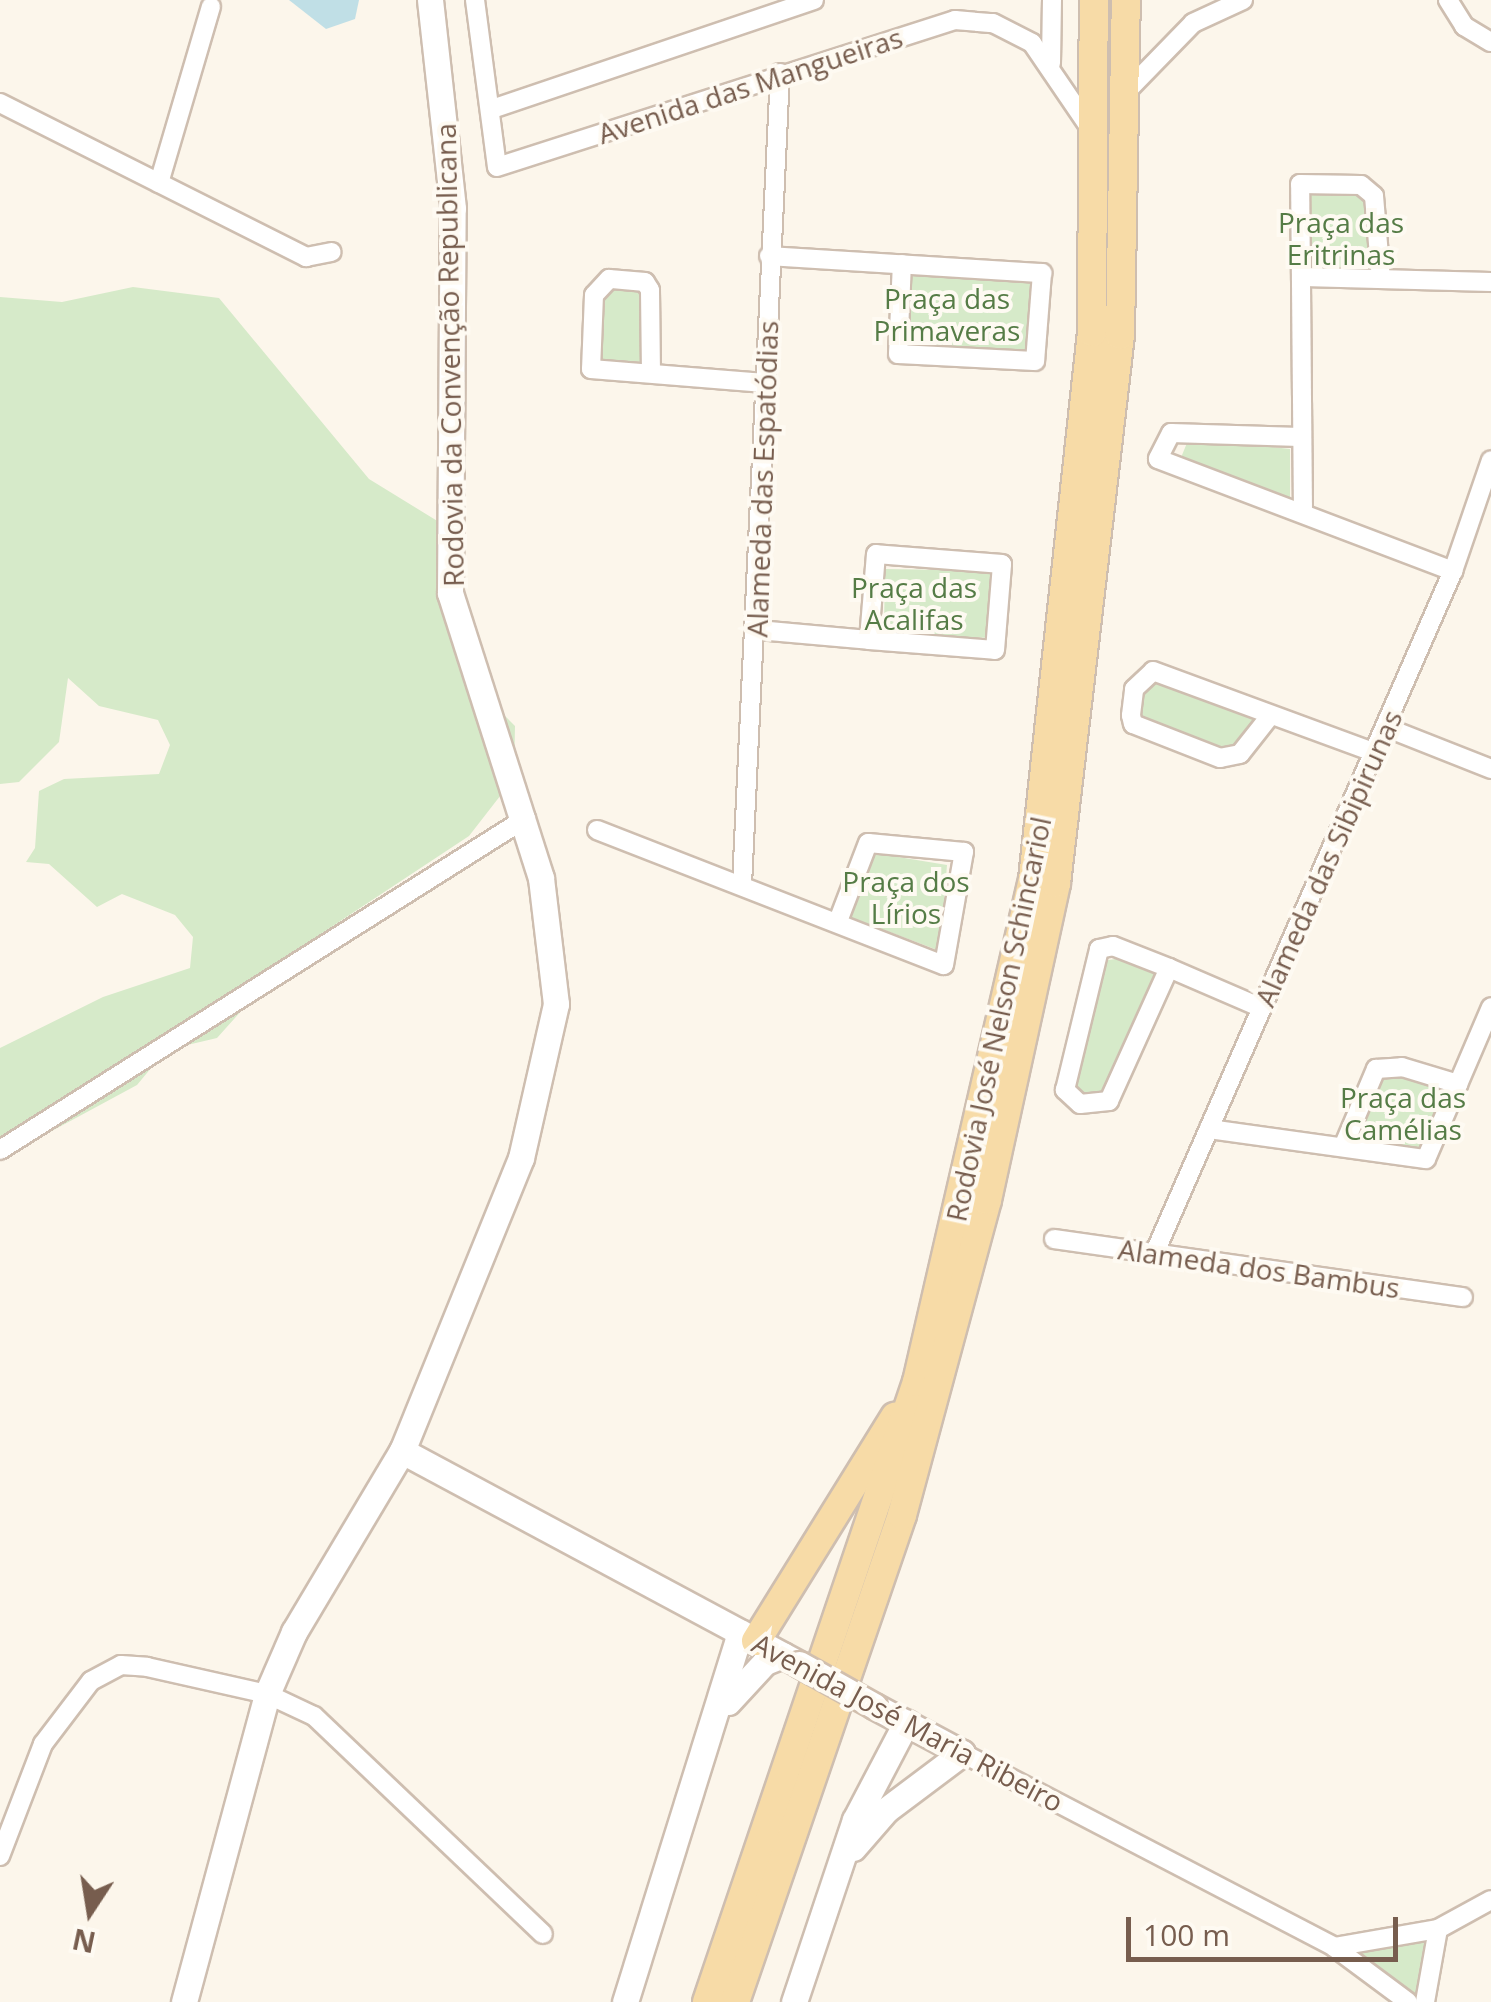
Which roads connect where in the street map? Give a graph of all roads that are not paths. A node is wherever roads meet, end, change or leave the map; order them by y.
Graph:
1 (430, 0) edge
2 (475, 0) edge
3 (814, 0) edge
4 (1052, 0) edge
5 (1094, 0) edge
6 (1126, 0) edge
7 (1196, 0) edge
8 (1243, 0) edge
9 (1448, 0) edge
10 (211, 6) dead end
11 (1193, 23) junction
12 (1491, 42) edge
13 (1051, 63) junction
14 (780, 73) junction
15 (1126, 92) junction
16 (0, 103) edge
17 (492, 109) junction
18 (1095, 138) junction
19 (159, 183) junction
20 (332, 252) dead end
21 (769, 256) junction
22 (902, 264) junction
23 (1303, 277) junction
24 (1381, 279) junction
25 (1491, 282) edge
26 (650, 373) junction
27 (764, 383) junction
28 (1300, 437) junction
29 (1491, 460) edge
30 (1303, 513) junction
31 (1452, 572) junction
32 (758, 630) junction
33 (869, 640) junction
34 (1270, 716) junction
35 (1385, 727) junction
36 (1371, 752) junction
37 (1491, 769) edge
38 (526, 818) junction
39 (597, 830) dead end
40 (742, 885) junction
41 (838, 921) junction
42 (1169, 968) junction
43 (1491, 1007) edge
44 (1262, 1008) junction
45 (1458, 1084) junction
46 (1210, 1129) junction
47 (1344, 1147) junction
48 (0, 1150) edge
49 (1054, 1239) dead end
50 (1155, 1252) junction
51 (1463, 1297) dead end
52 (917, 1382) junction
53 (402, 1451) junction
54 (748, 1637) junction
55 (791, 1660) junction
56 (267, 1694) junction
57 (722, 1710) junction
58 (906, 1723) junction
59 (962, 1753) junction
60 (0, 1856) edge
61 (839, 1870) junction
62 (1491, 1900) edge
63 (1438, 1929) junction
64 (543, 1934) dead end
65 (1334, 1947) junction
66 (184, 2002) edge
67 (625, 2002) edge
68 (707, 2002) edge
69 (735, 2002) edge
70 (794, 2002) edge
71 (1408, 2002) edge
72 (1426, 2002) edge

1 - 38 main road, Rodovia da Convenção Republicana
2 - 17 street
3 - 17 street, Avenida das Mangueiras
4 - 13 street
5 - 18 main road, Rodovia José Nelson Schincariol
6 - 15 main road, Rodovia José Nelson Schincariol
7 - 11 street
8 - 11 street
9 - 12 street
10 - 19 street
11 - 15 street
13 - 14 street, Avenida das Mangueiras
13 - 18 street, Avenida das Mangueiras
14 - 17 street, Avenida das Mangueiras
14 - 21 street, Alameda das Espatódias
15 - 69 main road, Rodovia José Nelson Schincariol
16 - 19 street
18 - 52 main road, Rodovia José Nelson Schincariol
19 - 20 street
21 - 22 street
21 - 27 street, Alameda das Espatódias
22 - 22 street
23 - 24 street
23 - 24 street
23 - 28 street
24 - 25 street
26 - 26 street
26 - 27 street
27 - 32 street, Alameda das Espatódias
28 - 30 street
28 - 30 street
29 - 31 street, Alameda das Sibipirunas
30 - 31 street
31 - 35 street, Alameda das Sibipirunas
32 - 33 street
32 - 40 street, Alameda das Espatódias
33 - 33 street
34 - 34 street
34 - 36 street
35 - 36 street, Alameda das Sibipirunas
35 - 37 street
36 - 44 street, Alameda das Sibipirunas
38 - 48 street
38 - 53 main road, Rodovia da Convenção Republicana
39 - 40 street
40 - 41 street
41 - 41 street
42 - 42 street
42 - 44 street
43 - 45 street
44 - 46 street, Alameda das Sibipirunas
45 - 47 street
45 - 47 street
46 - 47 street
46 - 50 street, Alameda das Sibipirunas
49 - 50 street, Alameda dos Bambus
50 - 51 street, Alameda dos Bambus
52 - 54 main road
52 - 68 main road, Rodovia José Nelson Schincariol
53 - 54 main road, Avenida José Maria Ribeiro
53 - 56 main road, Rodovia da Convenção Republicana
54 - 55 main road, Avenida José Maria Ribeiro
54 - 57 main road
55 - 57 main road
55 - 58 main road, Avenida José Maria Ribeiro, bridge
56 - 60 street
56 - 64 street
56 - 66 main road, Rodovia da Convenção Republicana
57 - 67 main road
58 - 59 main road, Avenida José Maria Ribeiro
58 - 61 main road
59 - 61 main road
59 - 65 street, Avenida José Maria Ribeiro
61 - 70 main road
62 - 63 street
63 - 65 street
63 - 72 street
65 - 71 street, Avenida José Maria Ribeiro

